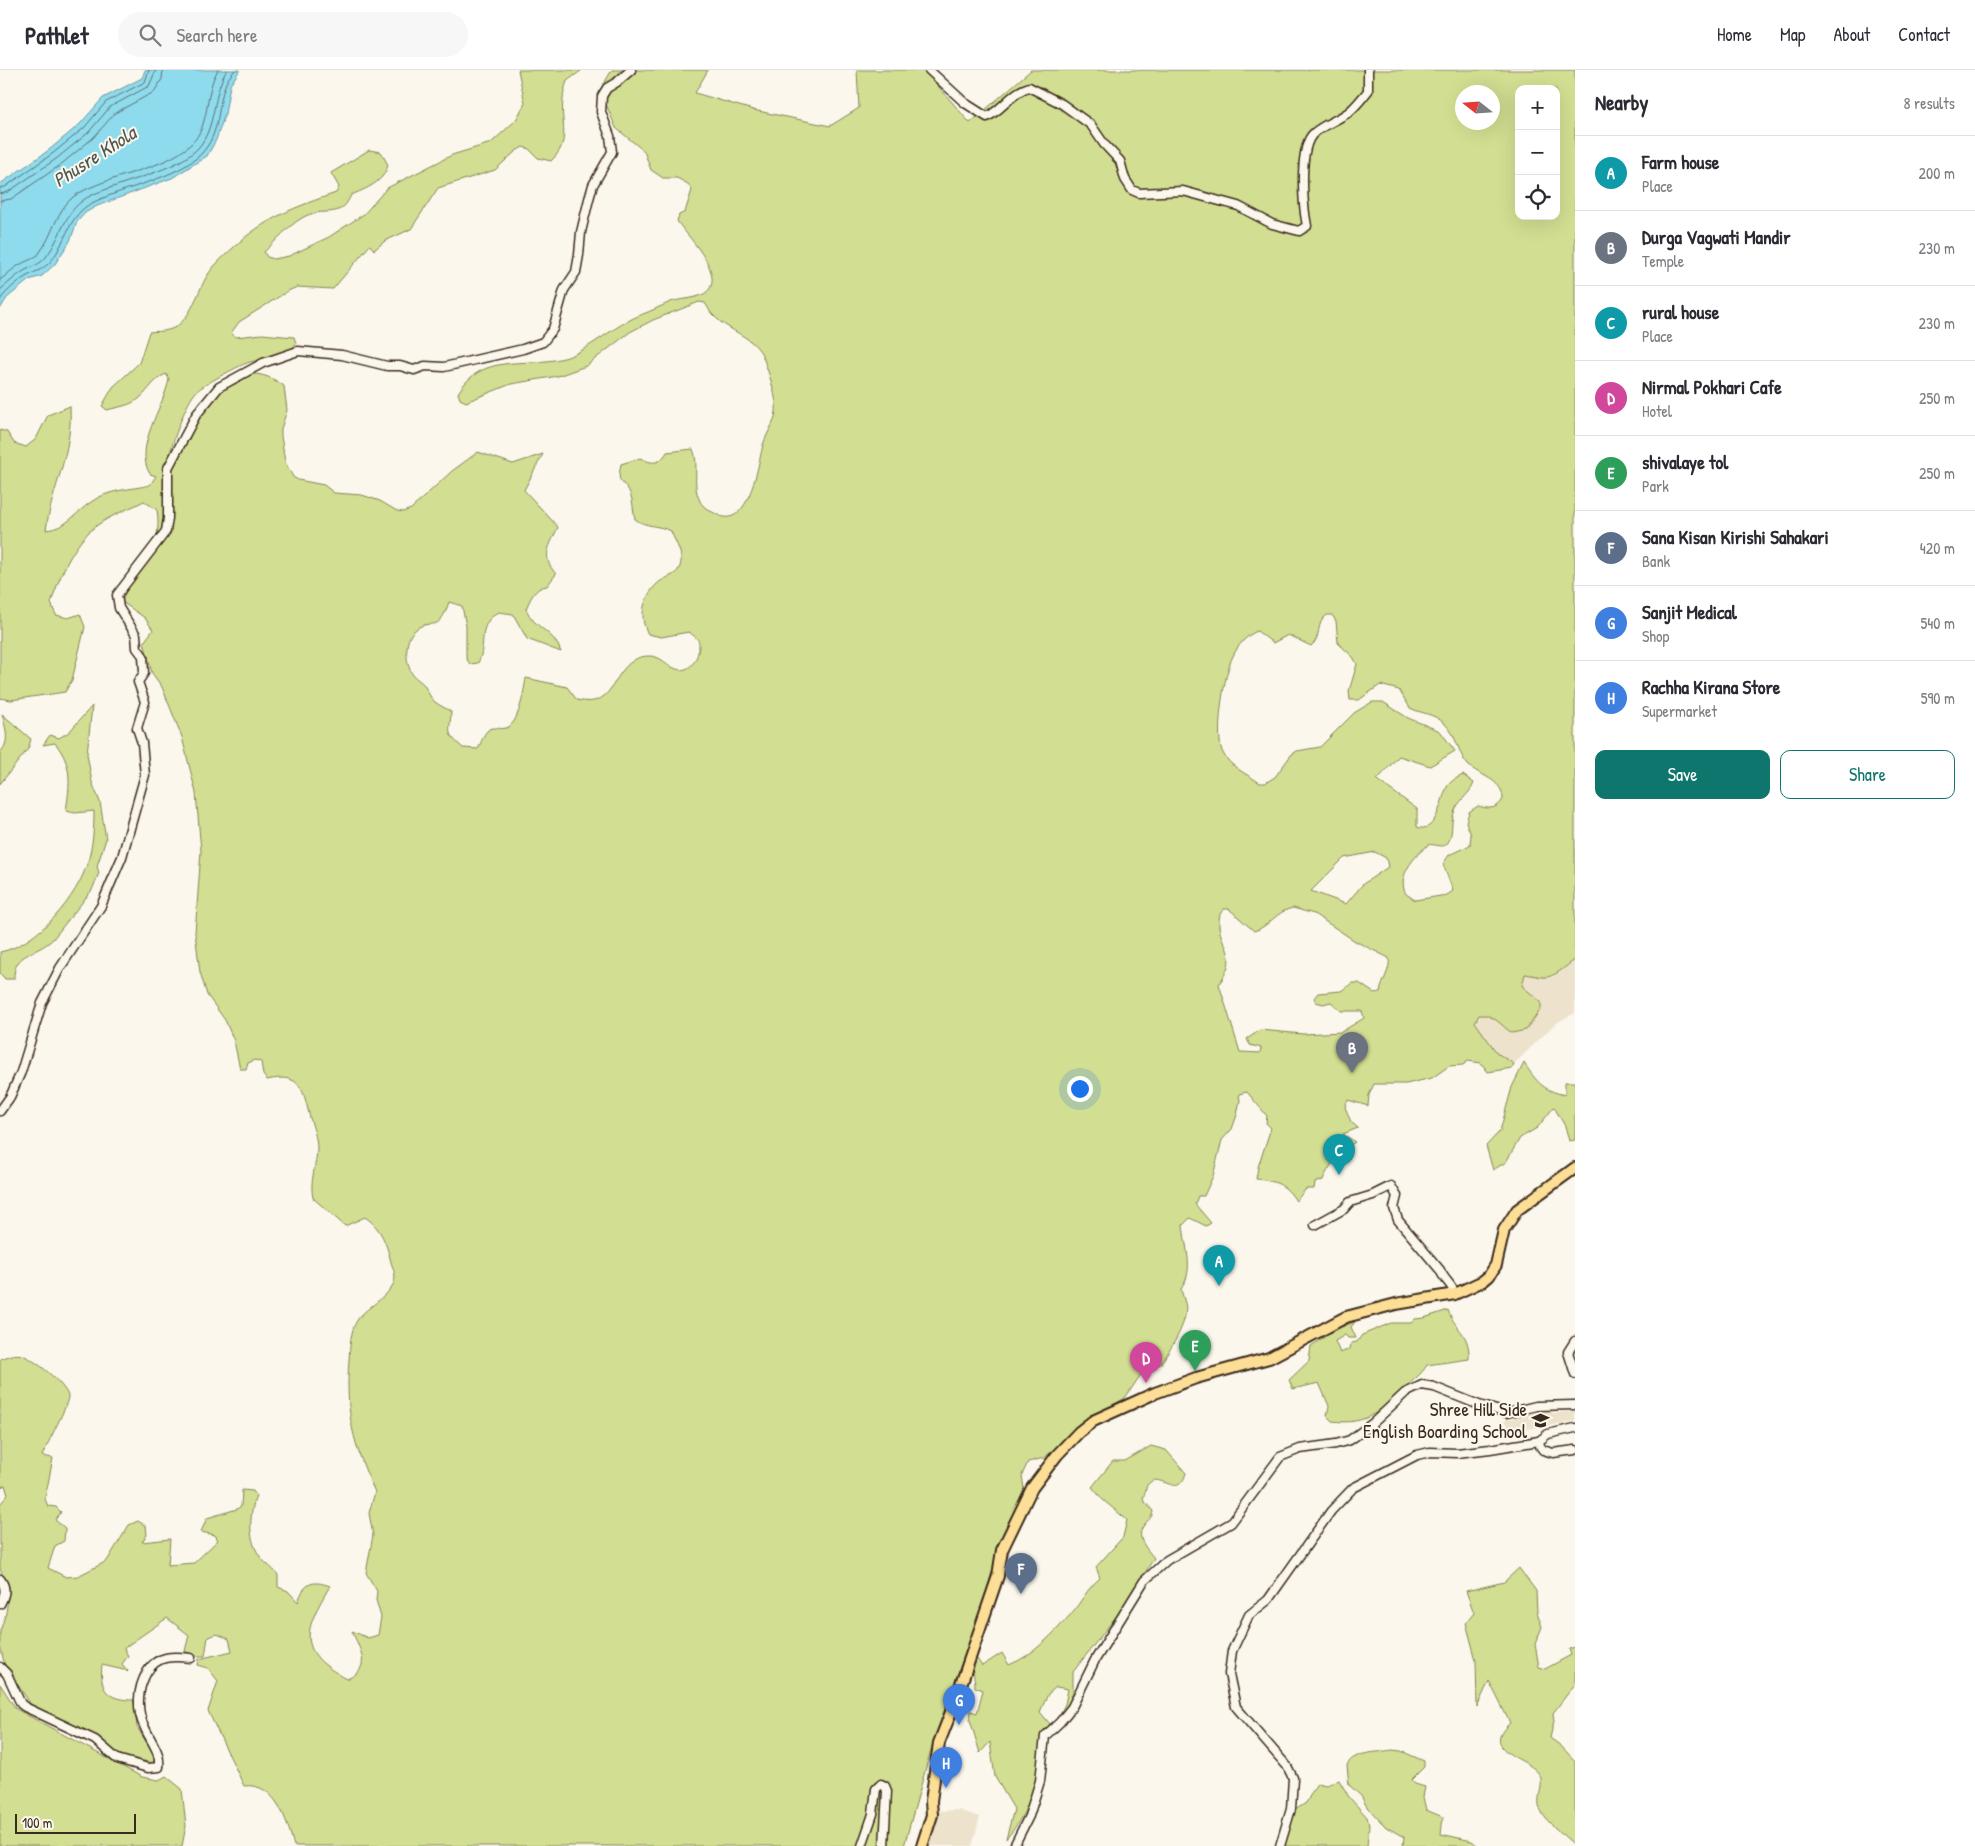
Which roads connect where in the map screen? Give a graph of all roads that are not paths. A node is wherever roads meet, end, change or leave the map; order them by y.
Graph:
1 (631, 70) edge
2 (930, 70) edge
3 (1368, 70) edge
4 (0, 1111) edge
5 (1575, 1168) edge
6 (1315, 1225) dead end
7 (1455, 1294) junction
8 (1575, 1341) edge
9 (1575, 1374) edge
10 (1575, 1405) edge
11 (1575, 1428) edge
12 (1538, 1441) junction
13 (1575, 1450) edge
14 (0, 1579) edge
15 (0, 1604) edge
16 (191, 1658) dead end
17 (0, 1667) edge
18 (862, 1846) edge
19 (884, 1846) edge
20 (922, 1846) edge
21 (1014, 1846) edge
22 (1280, 1846) edge

1 - 4 street
2 - 3 street
5 - 7 main road
6 - 7 street
7 - 20 main road
8 - 9 street
10 - 21 street
11 - 12 street
12 - 13 street
12 - 22 street
14 - 15 street
16 - 17 street
18 - 19 street

